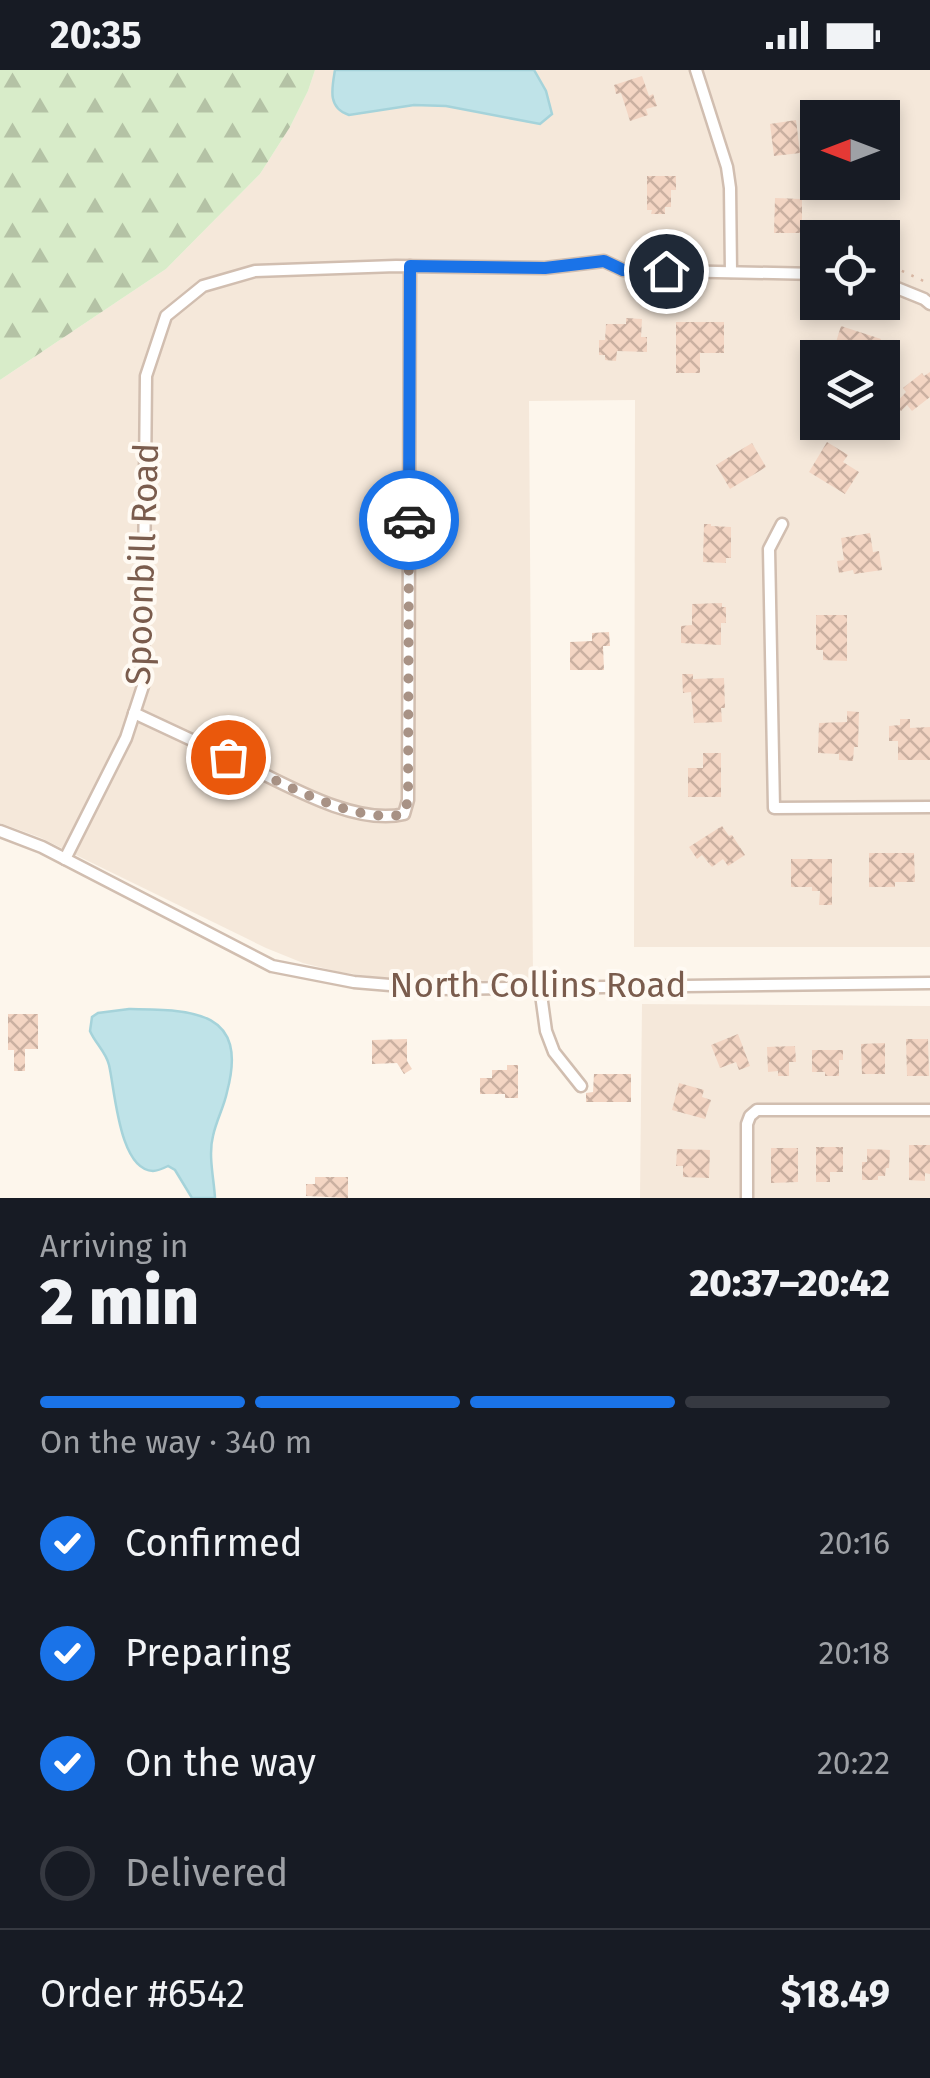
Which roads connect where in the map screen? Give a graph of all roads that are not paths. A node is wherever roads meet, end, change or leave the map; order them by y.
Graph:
1 (696, 70) edge
2 (410, 266) junction
3 (731, 272) junction
4 (800, 274) edge
5 (900, 289) edge
6 (930, 304) edge
7 (782, 524) dead end
8 (134, 713) junction
9 (930, 807) edge
10 (0, 831) edge
11 (65, 859) junction
12 (930, 983) edge
13 (540, 988) junction
14 (582, 1086) dead end
15 (930, 1110) edge
16 (747, 1198) edge

1 - 3 street
2 - 3 street
2 - 8 street, Spoonbill Road
2 - 8 street
3 - 4 street
5 - 6 street
7 - 9 street
8 - 11 street, Spoonbill Road
10 - 11 street, North Collins Road
11 - 13 street, North Collins Road
12 - 13 street, North Collins Road
13 - 14 street
15 - 16 street

